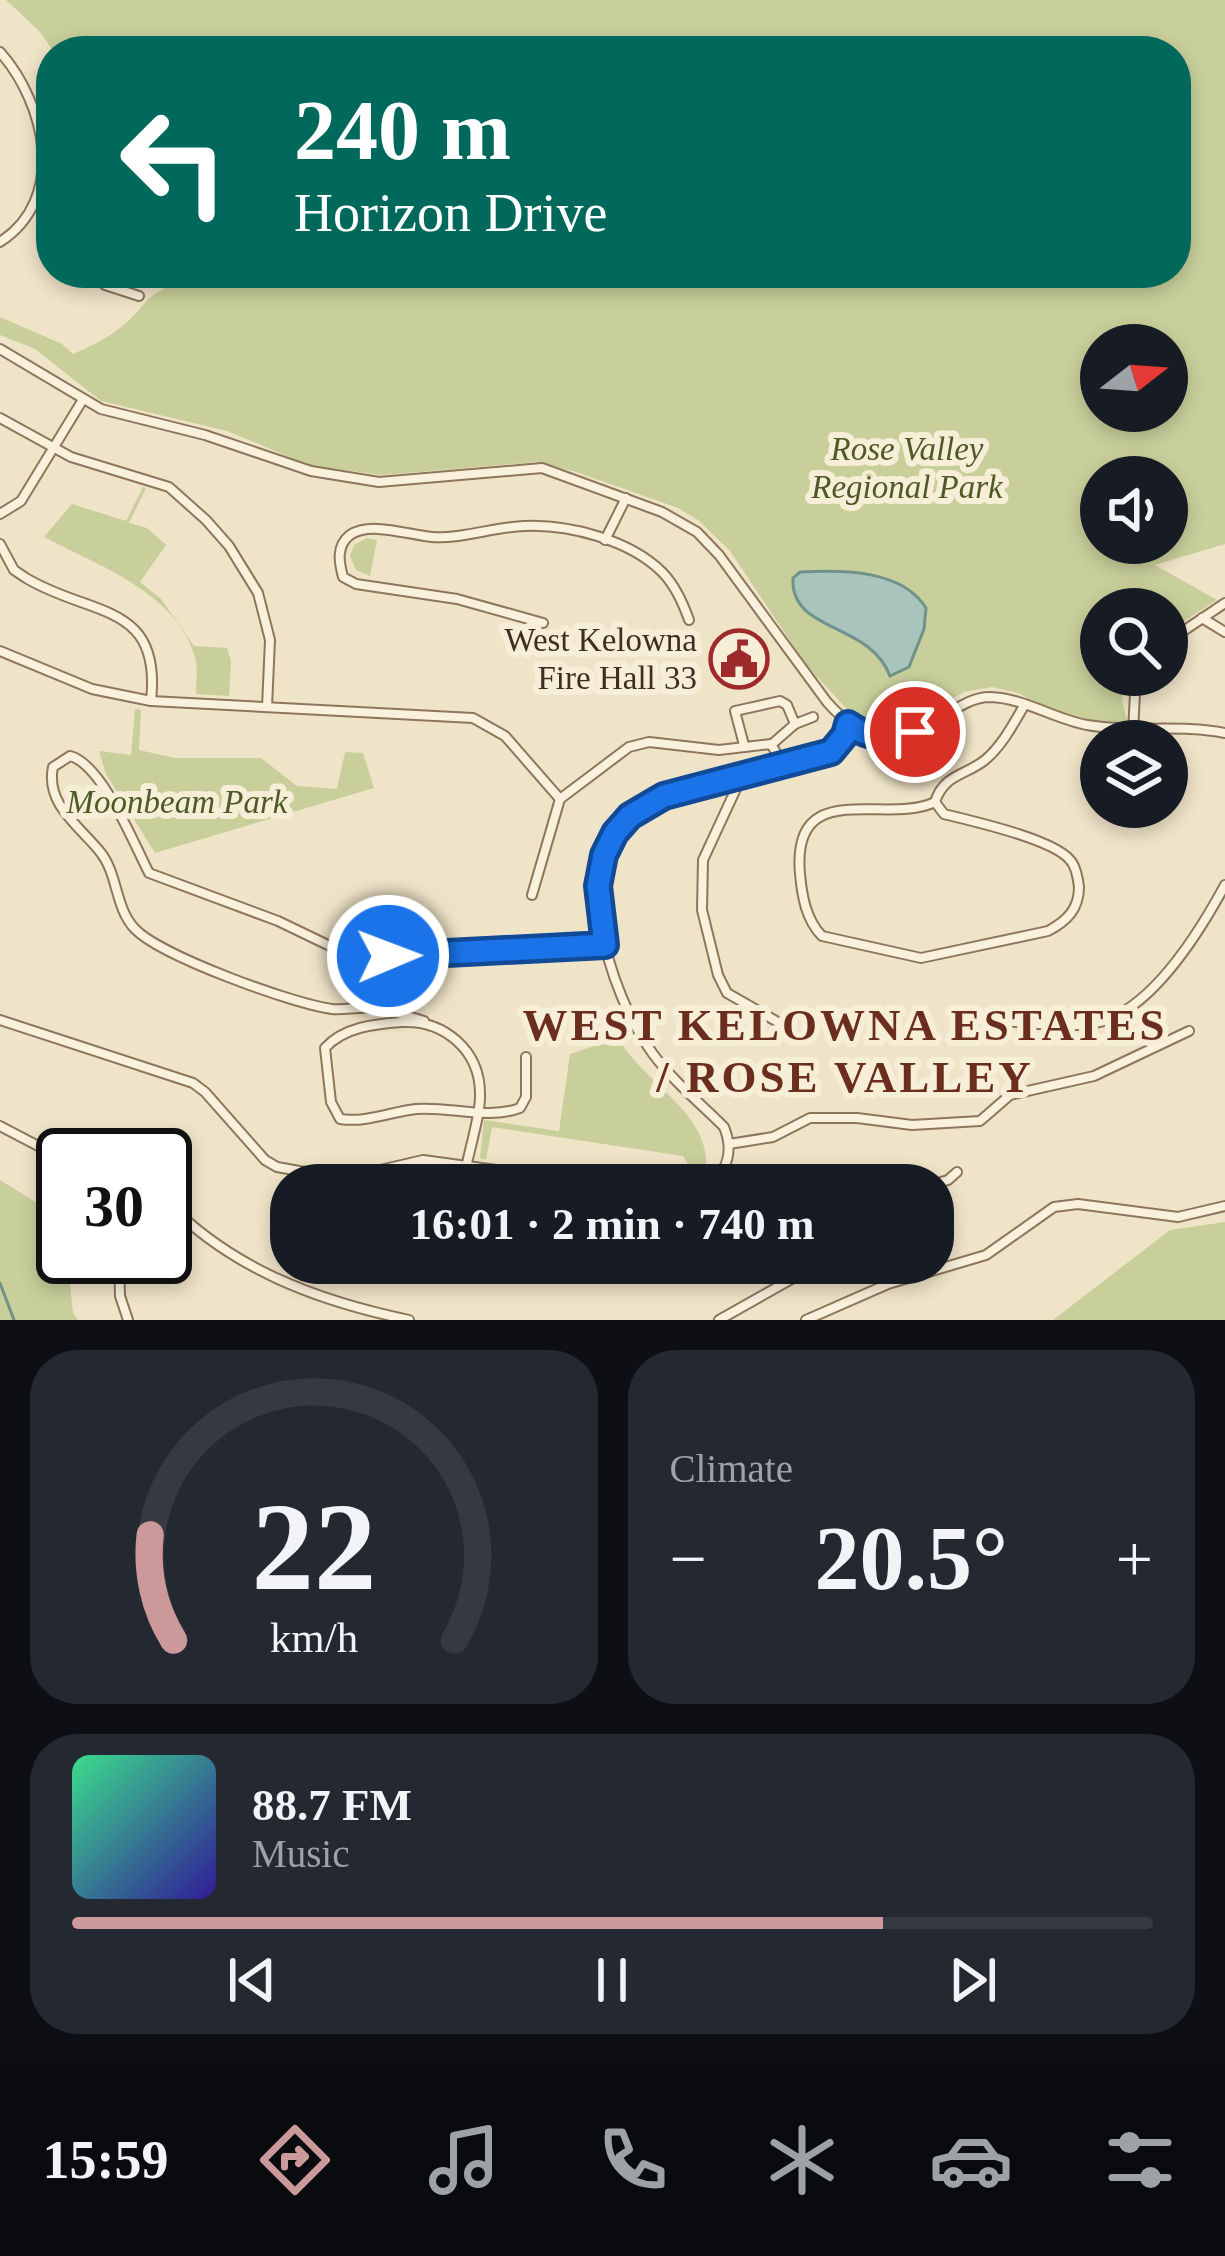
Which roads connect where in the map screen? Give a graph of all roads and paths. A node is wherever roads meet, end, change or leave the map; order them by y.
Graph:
1 (0, 52) edge
2 (36, 115) edge
3 (36, 200) edge
4 (0, 242) edge
5 (114, 288) edge
6 (139, 296) dead end
7 (0, 350) edge
8 (82, 401) junction
9 (0, 418) edge
10 (55, 448) junction
11 (626, 498) junction
12 (0, 514) edge
13 (605, 540) junction
14 (0, 544) edge
15 (1225, 603) edge
16 (1202, 618) junction
17 (689, 620) dead end
18 (543, 623) dead end
19 (1188, 628) edge
20 (1225, 632) edge
21 (0, 651) edge
22 (152, 700) junction
23 (1025, 704) junction
24 (267, 707) junction
25 (813, 717) dead end
26 (1080, 723) edge
27 (795, 724) junction
28 (848, 724) junction
29 (1188, 730) edge
30 (1225, 733) edge
31 (744, 745) junction
32 (771, 745) junction
33 (784, 766) junction
34 (742, 777) junction
35 (560, 800) junction
36 (935, 802) junction
37 (1225, 885) edge
38 (532, 895) dead end
39 (605, 945) junction
40 (0, 1020) edge
41 (987, 1020) dead end
42 (424, 1021) junction
43 (783, 1025) dead end
44 (1189, 1031) dead end
45 (526, 1057) dead end
46 (476, 1112) junction
47 (0, 1126) edge
48 (730, 1144) junction
49 (36, 1145) edge
50 (272, 1164) edge
51 (406, 1164) edge
52 (451, 1164) edge
53 (465, 1164) edge
54 (726, 1164) edge
55 (957, 1172) dead end
56 (954, 1175) edge
57 (1225, 1206) edge
58 (192, 1222) edge
59 (120, 1284) edge
60 (783, 1284) edge
61 (128, 1320) edge
62 (409, 1320) edge
63 (719, 1320) edge
64 (806, 1320) edge

1 - 2 street
3 - 4 street
5 - 6 street
7 - 8 street
8 - 10 street
8 - 11 street
9 - 10 street
10 - 12 street
10 - 24 street
11 - 13 street
11 - 28 street
13 - 17 street
13 - 18 street
14 - 22 street
15 - 16 street
16 - 19 street
16 - 20 street
21 - 22 street
22 - 24 street
23 - 26 street
23 - 28 street
23 - 36 street
24 - 35 street
25 - 27 street
27 - 31 street
27 - 32 street
28 - 33 street
29 - 30 street
31 - 32 street
31 - 35 street
32 - 33 street
33 - 34 street
34 - 39 street
34 - 43 street
35 - 38 street
36 - 36 street
37 - 41 street
39 - 42 street
39 - 48 street
40 - 50 street
42 - 46 street
42 - 46 street
44 - 48 street
45 - 46 street
46 - 53 street
47 - 49 street
48 - 54 street
51 - 52 street
55 - 56 street
57 - 64 street
58 - 62 street
59 - 61 street
60 - 63 street

